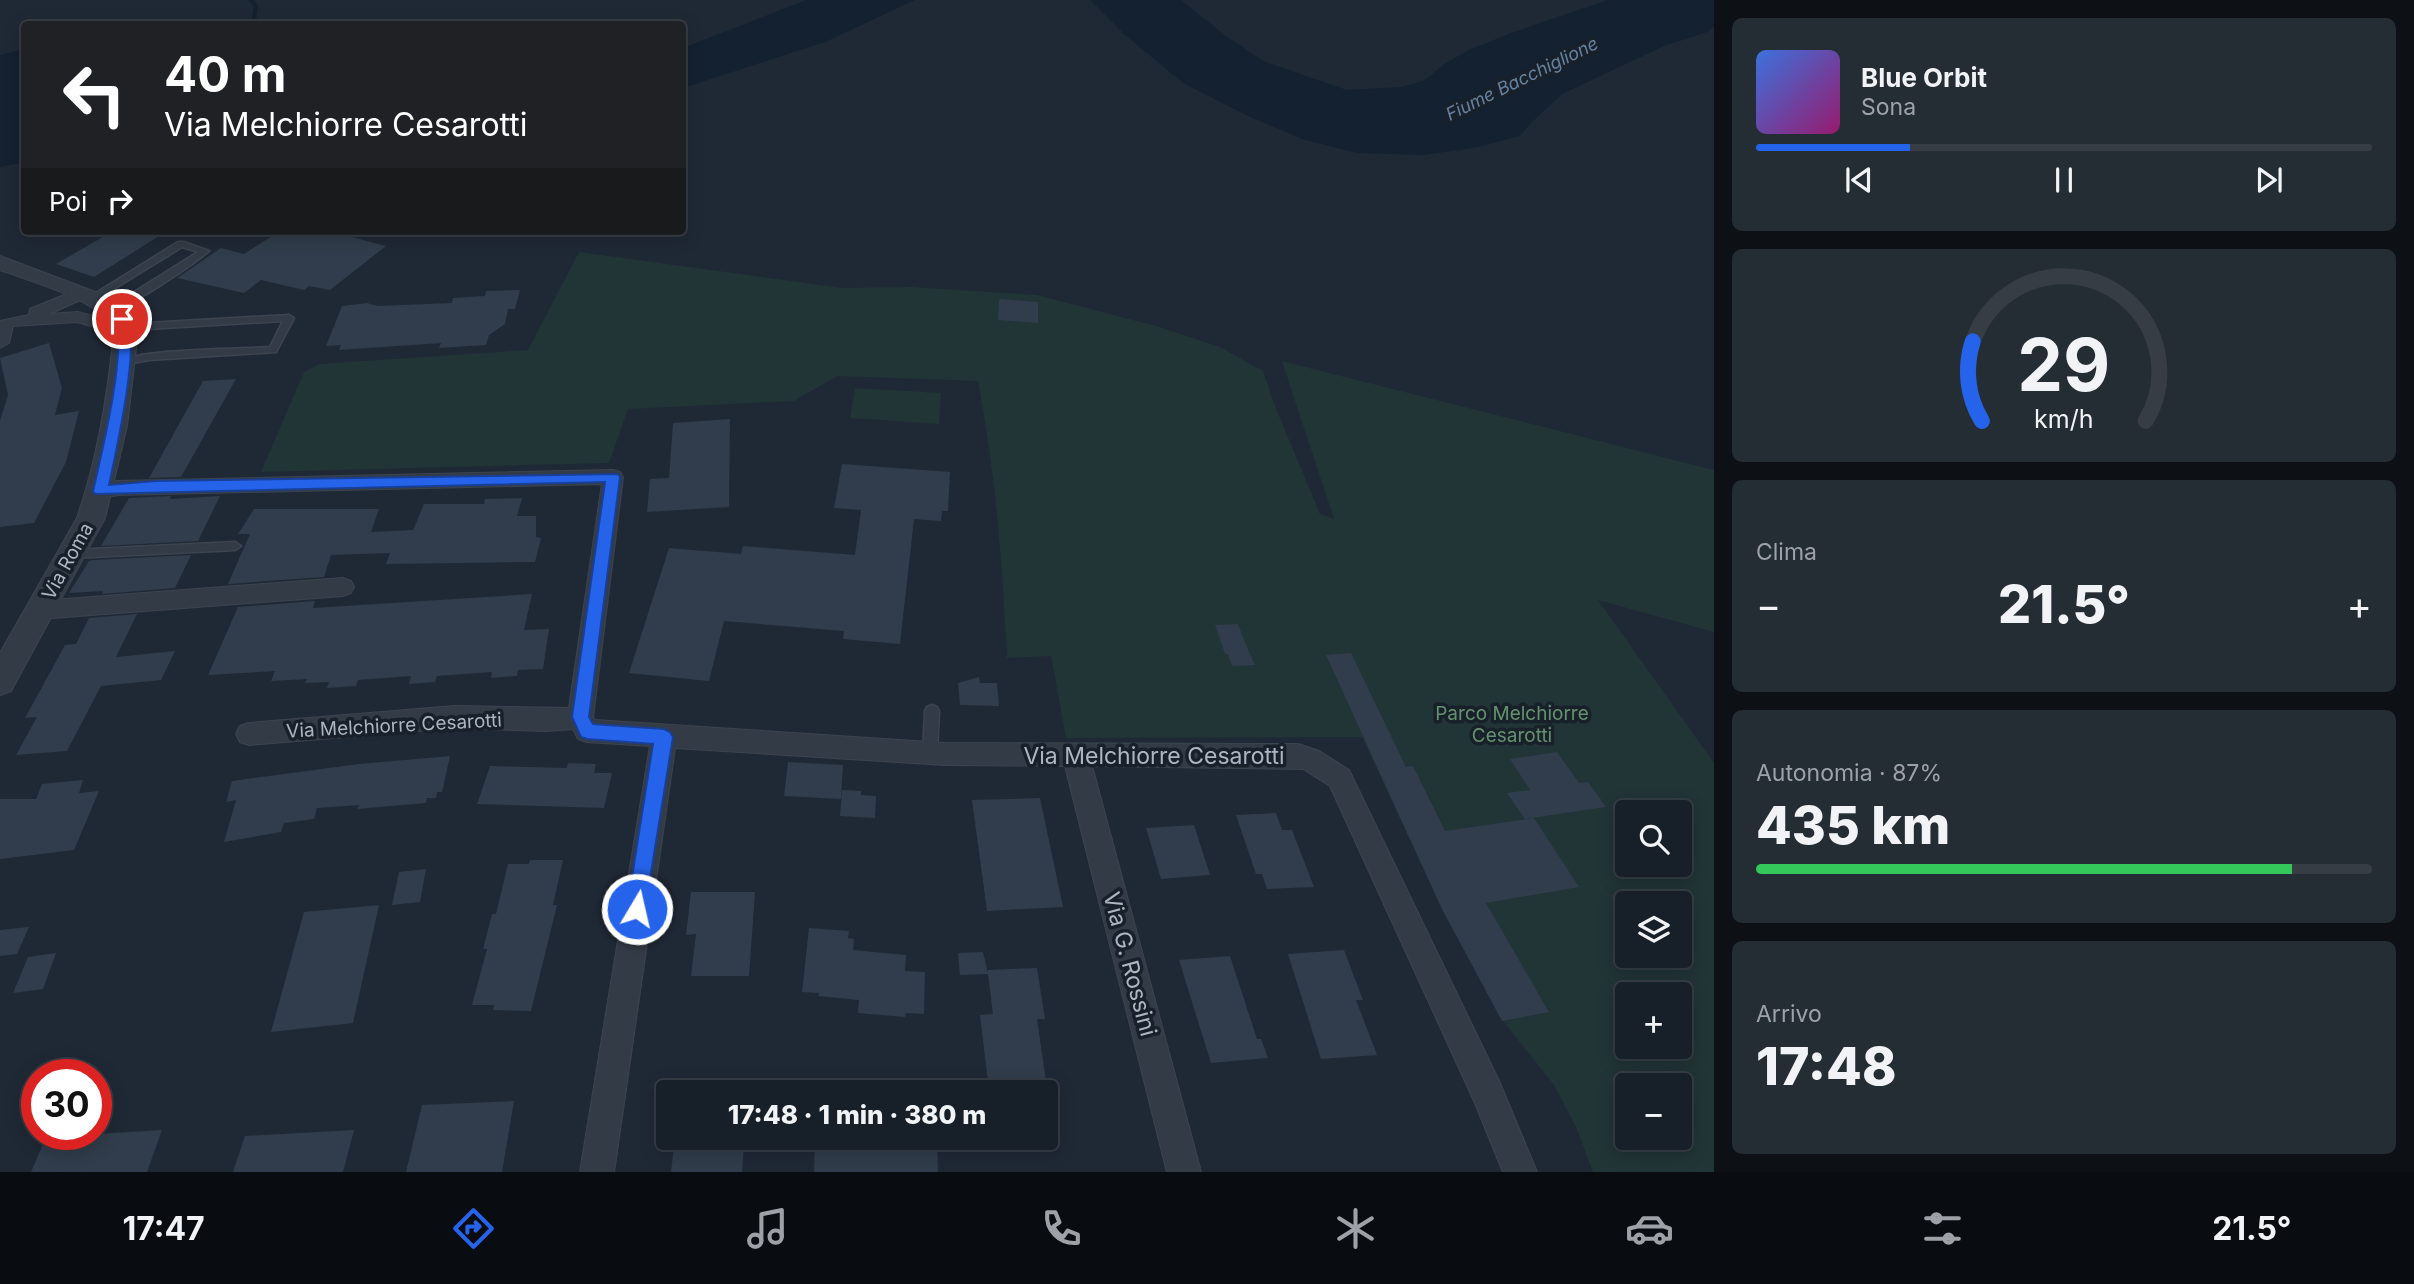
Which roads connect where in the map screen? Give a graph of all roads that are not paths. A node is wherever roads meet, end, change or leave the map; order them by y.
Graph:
1 (0, 262) edge
2 (97, 301) junction
3 (52, 317) junction
4 (6, 324) edge
5 (126, 331) junction
6 (0, 343) edge
7 (122, 362) junction
8 (101, 491) junction
9 (235, 545) dead end
10 (72, 554) junction
11 (343, 587) dead end
12 (40, 610) junction
13 (0, 682) edge
14 (932, 711) dead end
15 (580, 717) junction
16 (249, 734) dead end
17 (664, 737) junction
18 (930, 753) junction
19 (1076, 756) junction
20 (597, 1172) edge
21 (1184, 1172) edge
22 (1520, 1172) edge

1 - 2 street
2 - 2 lane
2 - 3 street
2 - 4 street
2 - 5 street
3 - 4 street
3 - 5 street
4 - 6 street
5 - 7 street, Via Roma
5 - 7 lane
7 - 8 street, Via Roma
8 - 10 street, Via Roma
8 - 15 street
9 - 10 lane
10 - 12 street, Via Roma
11 - 12 street, Via Roma
12 - 13 street, Via Roma
14 - 18 lane
15 - 16 street, Via Melchiorre Cesarotti
15 - 17 street, Via Melchiorre Cesarotti
17 - 18 street, Via Melchiorre Cesarotti
17 - 20 street
18 - 19 street, Via Melchiorre Cesarotti
19 - 21 street, Via G. Rossini
19 - 22 street, Via Melchiorre Cesarotti

